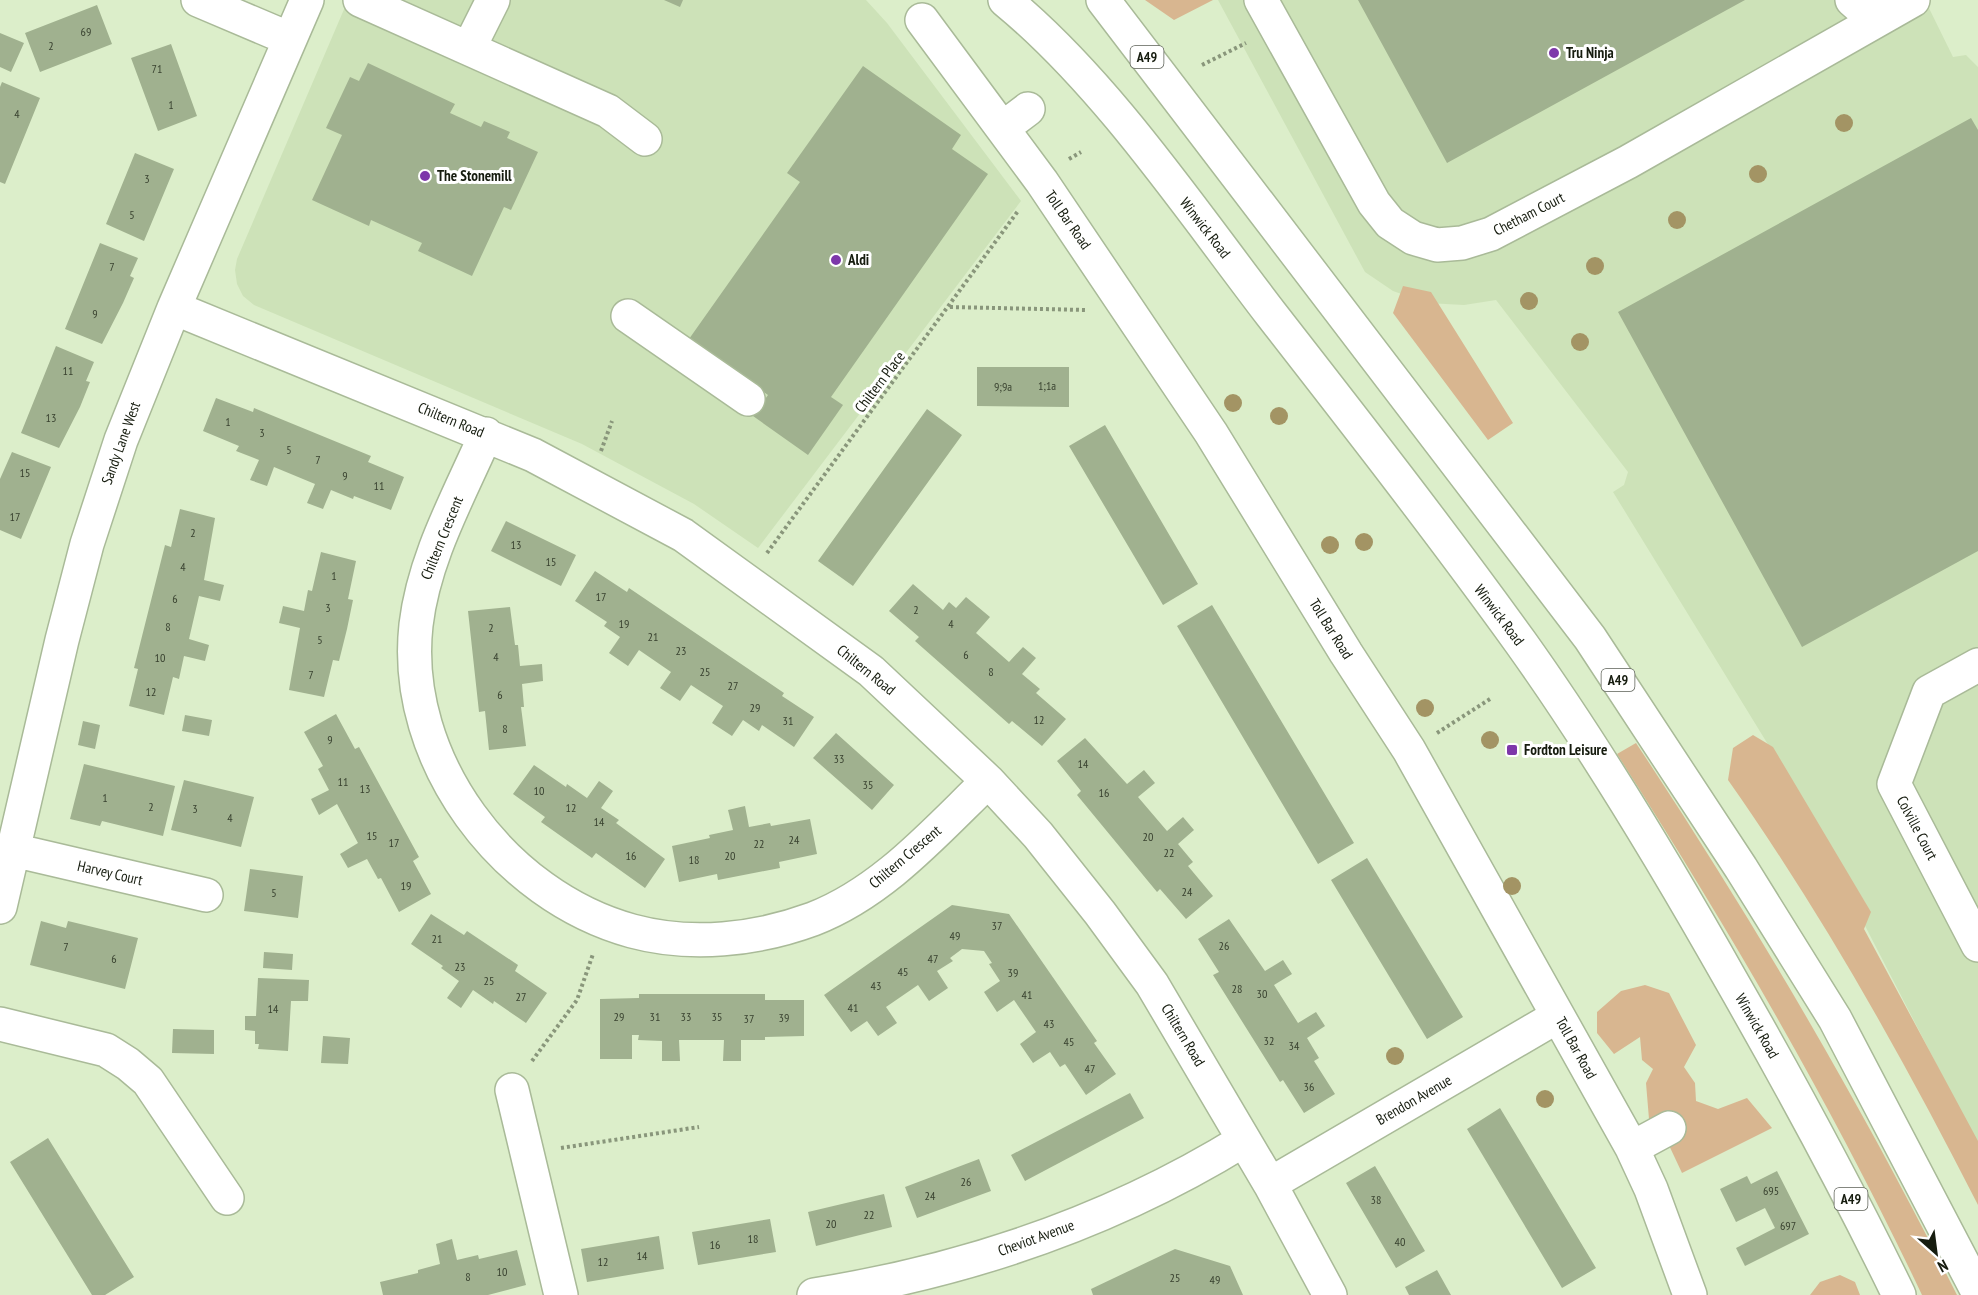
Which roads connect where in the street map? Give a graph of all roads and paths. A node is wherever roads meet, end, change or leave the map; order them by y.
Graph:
1 (198, 0) edge
2 (307, 0) edge
3 (360, 0) edge
4 (493, 0) edge
5 (1005, 0) edge
6 (1103, 0) edge
7 (1852, 0) edge
8 (1899, 8) edge
9 (1269, 14) edge
10 (922, 20) dead end
11 (290, 39) junction
12 (469, 48) junction
13 (1202, 65) dead end
14 (645, 139) dead end
15 (1023, 205) dead end
16 (950, 307) junction
17 (174, 308) junction
18 (1130, 310) junction
19 (628, 316) dead end
20 (748, 399) dead end
21 (612, 421) dead end
22 (486, 434) junction
23 (598, 459) dead end
24 (747, 580) junction
25 (1978, 665) edge
26 (1490, 699) dead end
27 (1409, 750) junction
28 (988, 781) junction
29 (14, 850) junction
30 (206, 896) dead end
31 (0, 907) edge
32 (605, 922) junction
33 (1978, 945) edge
34 (1558, 1016) junction
35 (0, 1024) edge
36 (512, 1090) joint
37 (699, 1126) dead end
38 (1669, 1128) dead end
39 (1244, 1140) junction
40 (1632, 1148) junction
41 (527, 1153) junction
42 (1270, 1184) junction
43 (227, 1198) dead end
44 (1978, 1292) edge
45 (823, 1294) edge
46 (561, 1295) edge
47 (1330, 1295) edge
48 (1690, 1295) edge
49 (1899, 1295) edge

1 - 11 main road
2 - 11 main road, Sandy Lane West
3 - 12 main road
4 - 12 main road
5 - 49 main road, Winwick Road / A49
6 - 44 main road, A49
7 - 8 main road, Chetham Court
8 - 9 main road, Chetham Court
9 - 13 path
10 - 18 main road, Toll Bar Road
11 - 17 main road, Sandy Lane West
12 - 14 main road
15 - 16 path, Chiltern Place
16 - 18 path
16 - 24 path, Chiltern Place
17 - 22 main road, Chiltern Road
17 - 29 main road, Sandy Lane West
18 - 27 main road, Toll Bar Road
19 - 20 main road
21 - 23 path
22 - 24 main road, Chiltern Road
22 - 32 main road, Chiltern Crescent
24 - 28 main road, Chiltern Road
25 - 33 main road, Colville Court
26 - 27 path
27 - 34 main road, Toll Bar Road
28 - 32 main road, Chiltern Crescent
28 - 39 main road, Chiltern Road
29 - 30 main road, Harvey Court
29 - 31 main road, Sandy Lane West
32 - 36 path
34 - 40 main road, Toll Bar Road
34 - 42 main road, Brendon Avenue
35 - 43 main road
36 - 41 main road
37 - 41 path
38 - 40 main road
39 - 42 main road, Chiltern Road
39 - 45 main road, Cheviot Avenue
40 - 48 main road, Toll Bar Road
41 - 46 main road
42 - 47 main road, Chiltern Road

